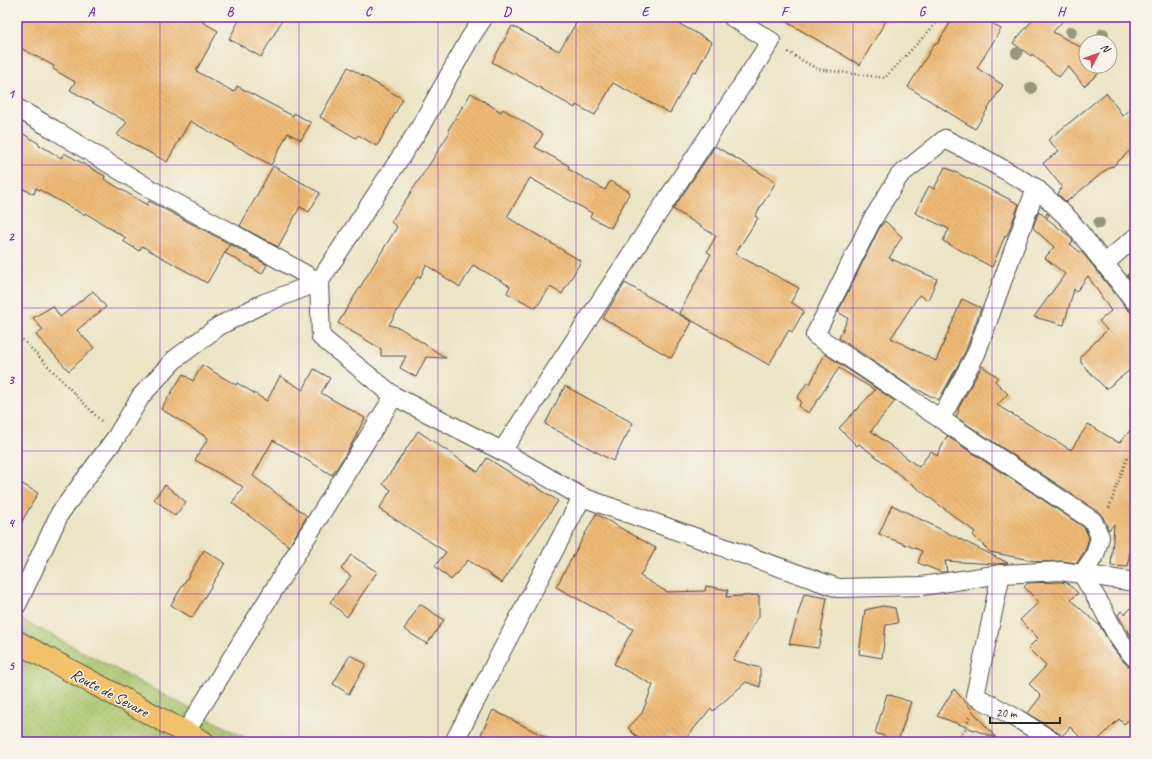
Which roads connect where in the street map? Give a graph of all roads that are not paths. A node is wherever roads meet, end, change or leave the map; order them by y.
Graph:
1 (484, 17) edge
2 (732, 17) edge
3 (17, 108) edge
4 (1036, 188) junction
5 (1135, 238) edge
6 (1104, 264) junction
7 (319, 282) junction
8 (1135, 302) edge
9 (394, 396) junction
10 (941, 418) junction
11 (502, 451) junction
12 (582, 497) junction
13 (1001, 574) junction
14 (1082, 574) junction
15 (1135, 582) edge
16 (17, 605) edge
17 (17, 642) edge
18 (1135, 658) edge
19 (194, 737) edge
20 (454, 742) edge
21 (1054, 742) edge

1 - 7 street
2 - 11 street
3 - 7 street
4 - 6 street
4 - 10 street
4 - 10 street
5 - 6 street
6 - 8 street
7 - 9 street
7 - 16 street
9 - 11 street
9 - 19 street
10 - 14 street
11 - 12 street
12 - 13 street
12 - 20 street
13 - 14 street
13 - 21 street
14 - 15 street
14 - 18 street
17 - 19 main road, Route de Sevare

